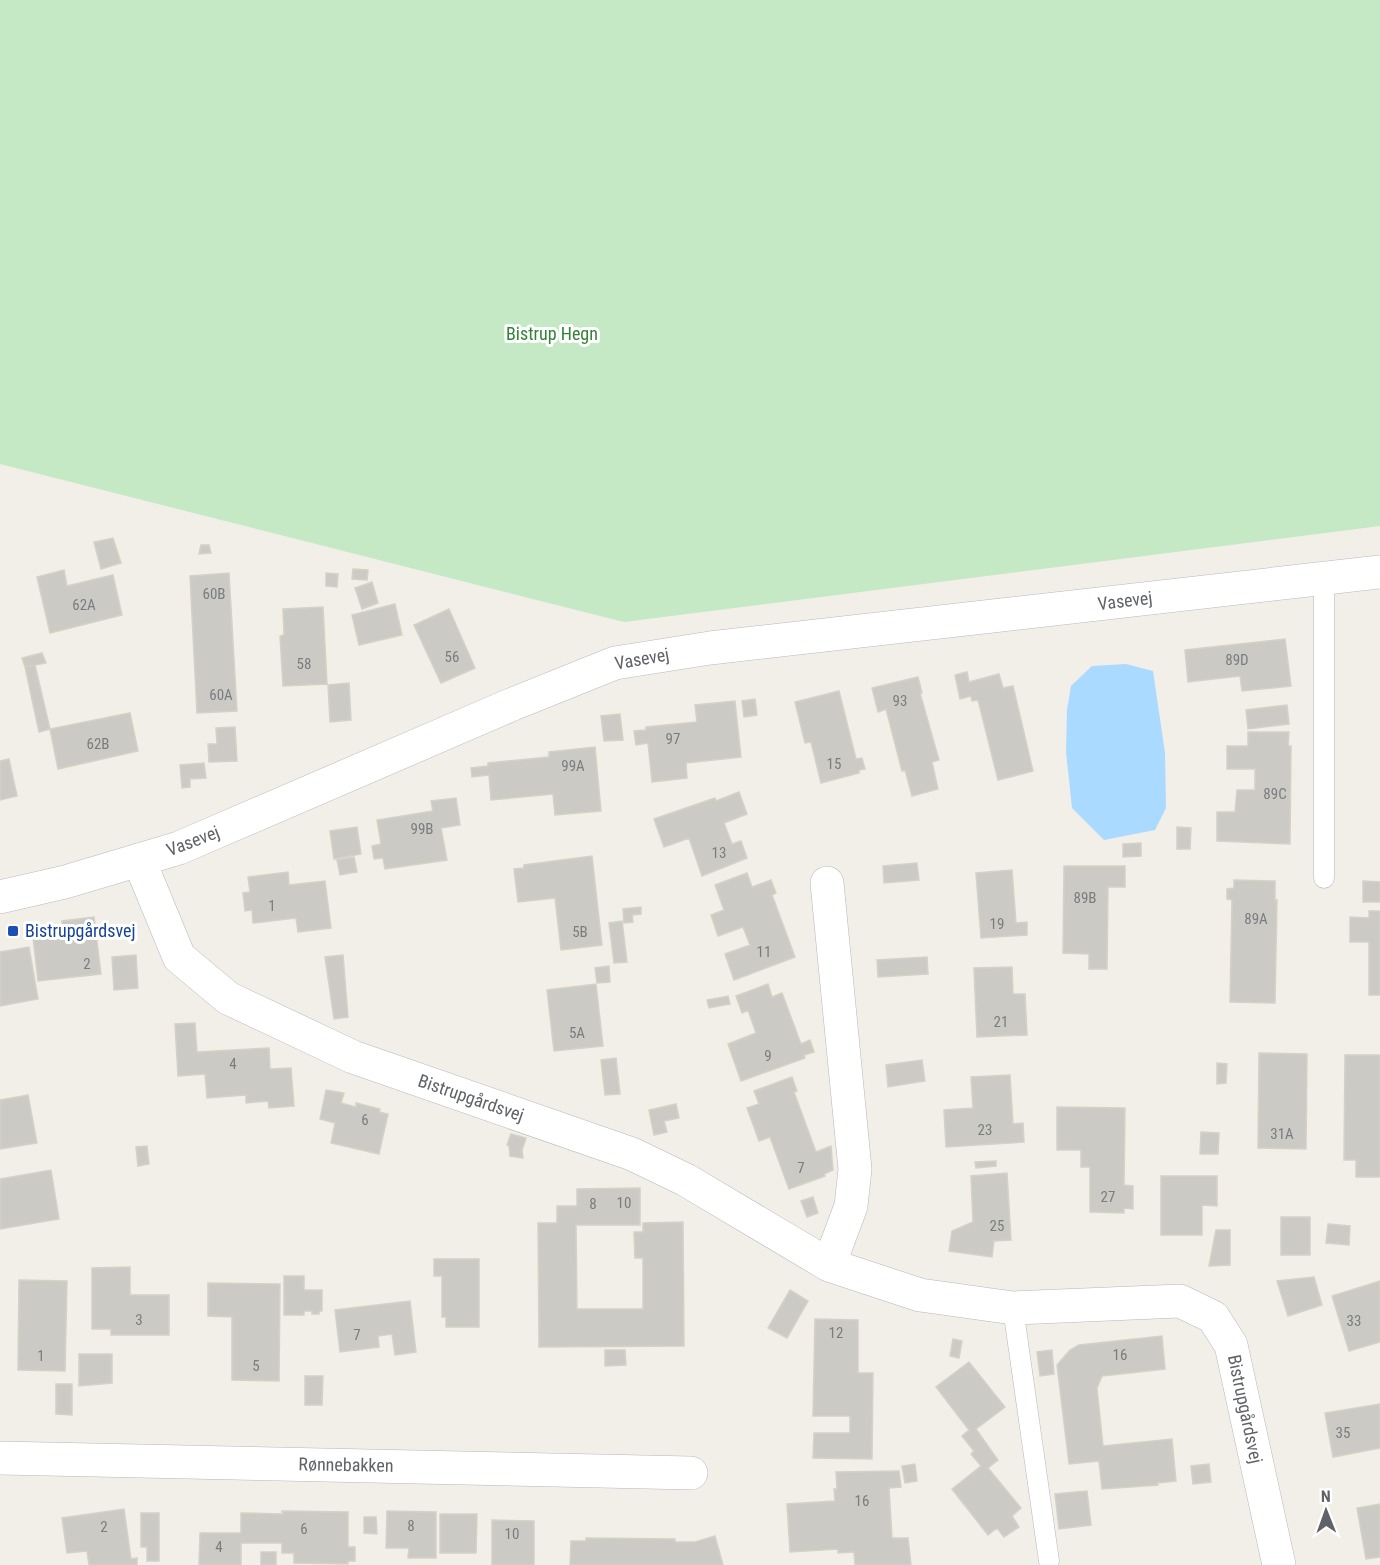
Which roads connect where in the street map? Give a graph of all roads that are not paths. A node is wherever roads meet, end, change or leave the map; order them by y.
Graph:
1 (1380, 572) edge
2 (1324, 578) junction
3 (139, 860) junction
4 (1324, 878) dead end
5 (827, 883) dead end
6 (0, 897) edge
7 (828, 1265) junction
8 (1013, 1308) junction
9 (0, 1458) edge
10 (691, 1473) dead end
11 (1049, 1562) dead end
12 (1279, 1565) edge

1 - 2 street, Vasevej
2 - 3 street, Vasevej
2 - 4 lane
3 - 6 street, Vasevej
3 - 7 street, Bistrupgårdsvej
5 - 7 street
7 - 8 street, Bistrupgårdsvej
8 - 11 lane
8 - 12 street, Bistrupgårdsvej
9 - 10 street, Rønnebakken

